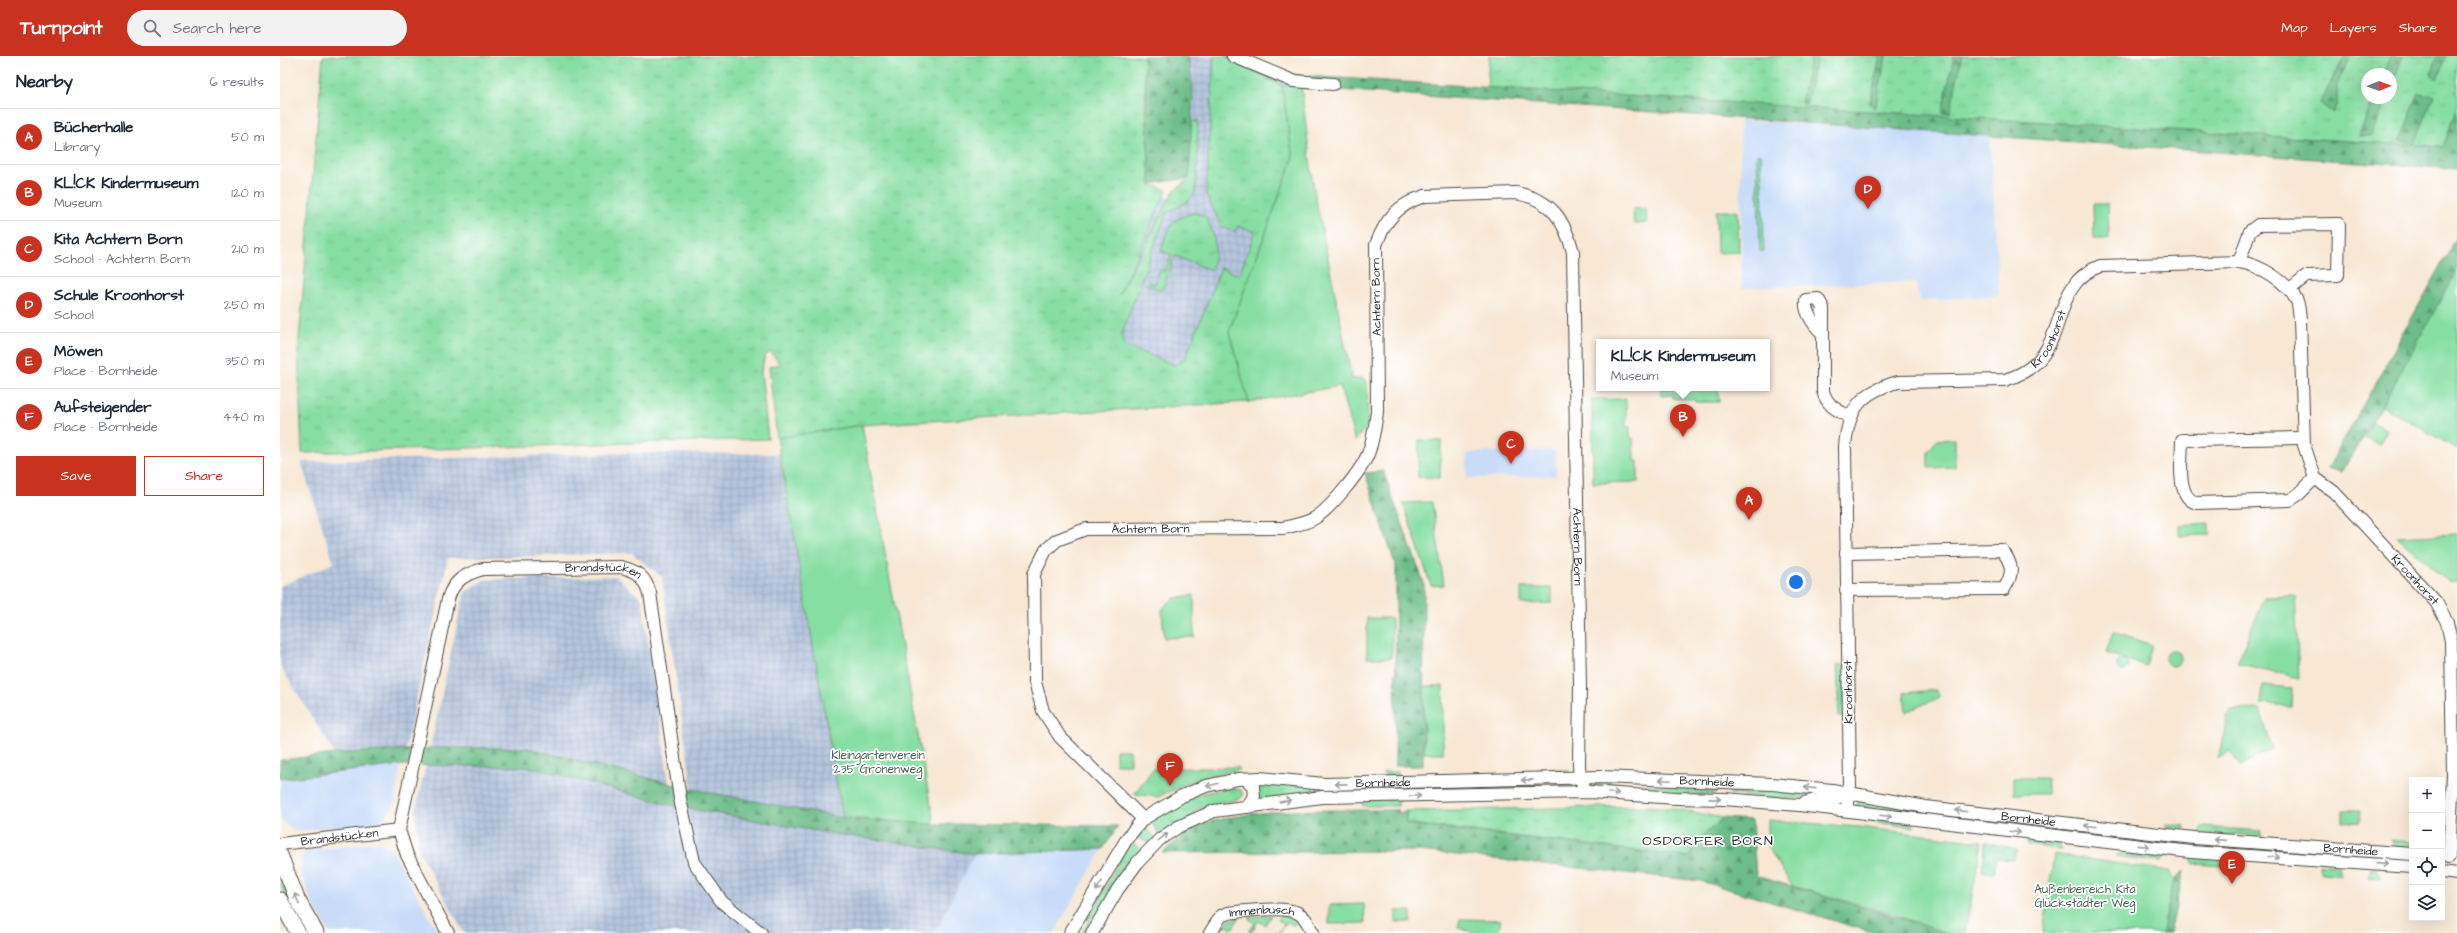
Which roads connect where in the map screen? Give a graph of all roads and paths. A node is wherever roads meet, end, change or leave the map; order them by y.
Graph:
1 (1233, 56) edge
2 (1333, 84) dead end
3 (2239, 262) junction
4 (2290, 289) junction
5 (1823, 334) dead end
6 (1850, 417) junction
7 (2303, 438) junction
8 (2315, 478) junction
9 (1846, 554) junction
10 (1846, 590) junction
11 (1580, 778) junction
12 (1246, 779) junction
13 (1586, 792) junction
14 (1518, 794) junction
15 (1849, 794) junction
16 (1799, 805) junction
17 (1247, 807) junction
18 (1847, 810) junction
19 (1143, 819) junction
20 (399, 830) junction
21 (280, 844) edge
22 (2409, 854) edge
23 (280, 855) edge
24 (2448, 859) edge
25 (2408, 865) edge
26 (2457, 870) edge
27 (2445, 872) edge
28 (2457, 874) edge
29 (280, 900) edge
30 (298, 933) edge
31 (316, 933) edge
32 (448, 933) edge
33 (761, 933) edge
34 (1070, 933) edge
35 (1092, 933) edge
36 (1210, 933) edge
37 (1313, 933) edge

1 - 2 street
3 - 4 street, Kroonhorst
3 - 4 street
3 - 6 street, Kroonhorst
4 - 7 street
5 - 6 street
6 - 9 street, Kroonhorst
7 - 8 street
7 - 8 street
8 - 24 street, Kroonhorst
9 - 10 street, Kroonhorst
9 - 10 street
10 - 15 street, Kroonhorst
11 -> 12 street, Bornheide
11 - 13 street
11 - 14 street
15 -> 11 street, Bornheide
11 - 19 street, Achtern Born
12 - 17 street
12 -> 19 street, Bornheide
13 - 14 street, Bornheide
13 -> 16 street, Bornheide
17 -> 14 street, Bornheide
15 - 16 street
15 - 18 street, Kroonhorst
22 -> 15 street, Bornheide
16 - 18 street, Bornheide
35 -> 17 street, Bornheide
18 -> 25 street, Bornheide
19 -> 34 street, Bornheide
20 - 21 street, Brandstücken
20 - 32 street, Brandstücken
20 - 33 street, Brandstücken
31 -> 23 main road
24 - 26 street
27 - 28 street
29 - 30 main road
36 - 37 street, Immenbusch

